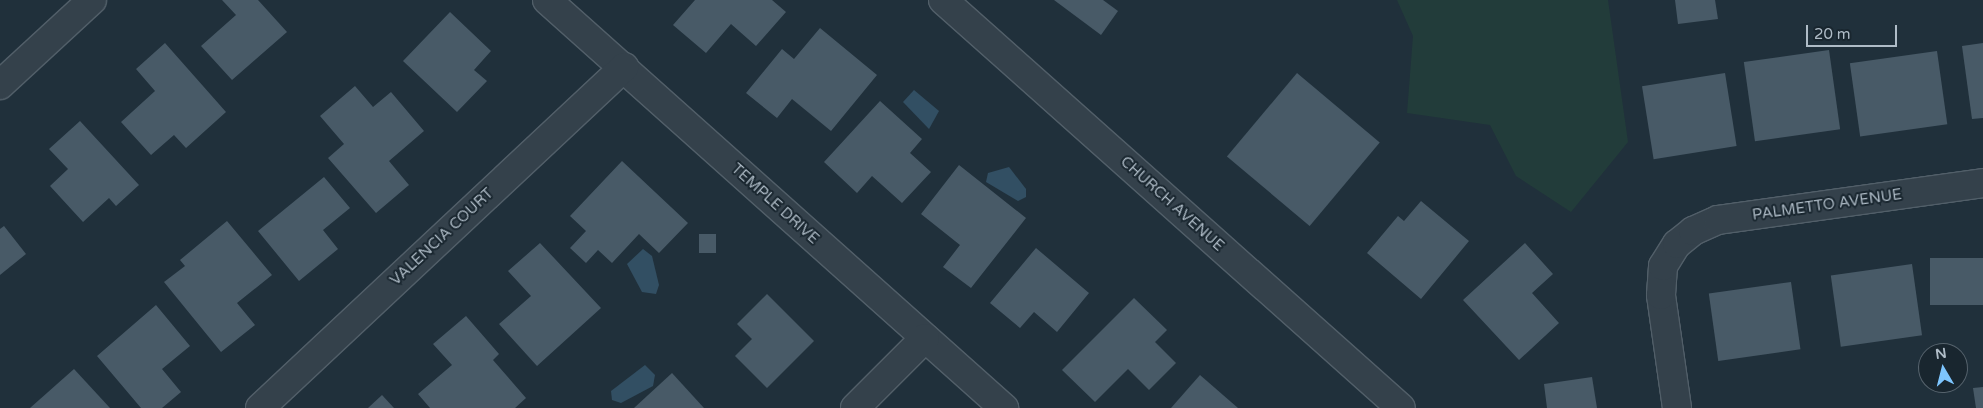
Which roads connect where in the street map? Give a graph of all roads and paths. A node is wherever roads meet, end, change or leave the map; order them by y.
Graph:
1 (92, 0) edge
2 (547, 0) edge
3 (943, 0) edge
4 (624, 67) junction
5 (0, 85) edge
6 (1983, 183) edge
7 (924, 338) junction
8 (260, 408) edge
9 (854, 408) edge
10 (1004, 408) edge
11 (1400, 408) edge
12 (1678, 408) edge

1 - 5 street
2 - 4 street, TEMPLE DRIVE
3 - 11 street, CHURCH AVENUE
4 - 7 street, TEMPLE DRIVE
4 - 8 street, VALENCIA COURT
6 - 12 street, PALMETTO AVENUE
7 - 9 street
7 - 10 street, TEMPLE DRIVE

